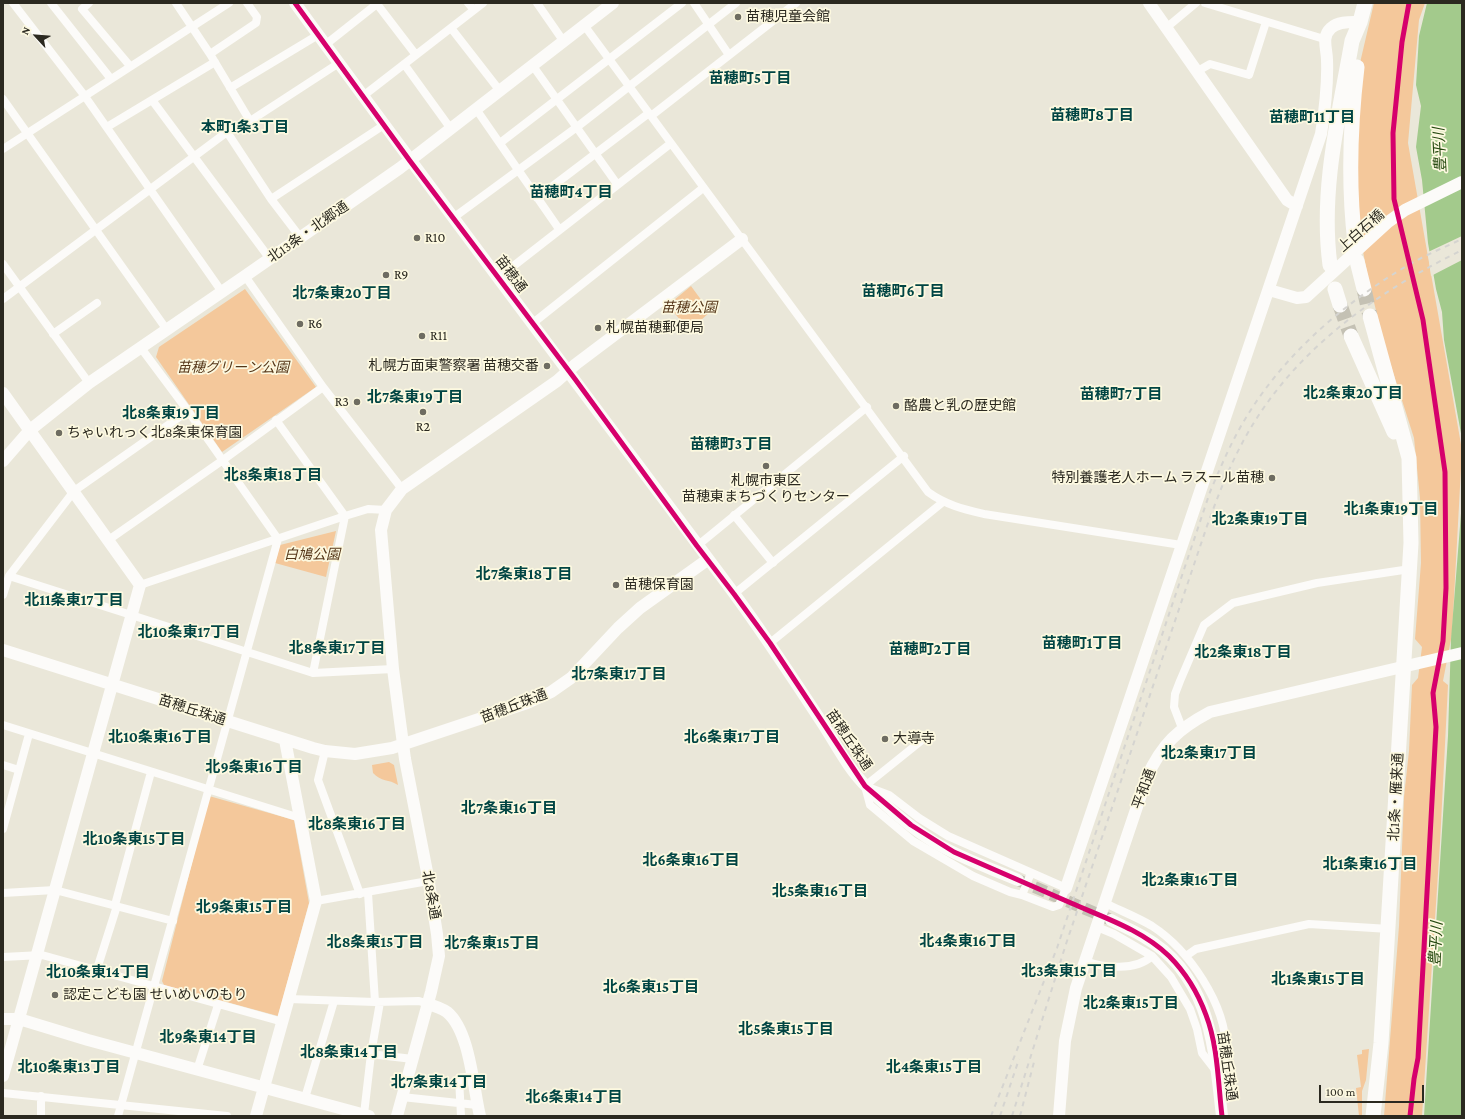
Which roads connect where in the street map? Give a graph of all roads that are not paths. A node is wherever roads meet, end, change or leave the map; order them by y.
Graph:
1 (13, 3) edge
2 (51, 3) edge
3 (89, 3) edge
4 (176, 3) edge
5 (229, 3) edge
6 (247, 3) edge
7 (295, 3) edge
8 (377, 3) edge
9 (468, 3) edge
10 (483, 3) edge
11 (537, 3) edge
12 (613, 3) edge
13 (682, 3) edge
14 (694, 3) edge
15 (736, 3) edge
16 (796, 3) edge
17 (1149, 3) edge
18 (1196, 3) edge
19 (1205, 3) edge
20 (1366, 3) edge
21 (474, 10) junction
22 (1266, 22) junction
23 (1360, 22) junction
24 (709, 24) junction
25 (584, 25) junction
26 (193, 27) junction
27 (451, 28) junction
28 (1166, 28) junction
29 (1324, 39) junction
30 (322, 40) junction
31 (564, 42) junction
32 (210, 54) junction
33 (416, 55) junction
34 (729, 55) junction
35 (609, 59) junction
36 (215, 62) junction
37 (339, 63) junction
38 (404, 64) junction
39 (130, 66) junction
40 (533, 66) junction
41 (1196, 72) junction
42 (111, 79) junction
43 (628, 86) junction
44 (230, 88) junction
45 (500, 91) junction
46 (84, 95) junction
47 (363, 96) junction
48 (3, 99) edge
49 (152, 100) junction
50 (558, 100) junction
51 (476, 109) junction
52 (650, 114) junction
53 (250, 120) junction
54 (384, 125) junction
55 (106, 127) junction
56 (577, 127) junction
57 (451, 129) junction
58 (227, 132) junction
59 (27, 133) junction
60 (500, 143) junction
61 (670, 144) junction
62 (3, 149) edge
63 (595, 154) junction
64 (194, 156) junction
65 (410, 161) junction
66 (518, 171) junction
67 (1462, 182) edge
68 (617, 184) junction
69 (703, 188) junction
70 (150, 189) junction
71 (538, 198) junction
72 (271, 199) junction
73 (1297, 206) junction
74 (453, 218) junction
75 (559, 229) junction
76 (95, 230) junction
77 (300, 237) junction
78 (742, 239) junction
79 (1355, 243) dead end
80 (270, 259) junction
81 (1357, 261) dead end
82 (3, 264) edge
83 (1335, 265) junction
84 (245, 276) junction
85 (498, 278) junction
86 (19, 287) junction
87 (1335, 289) dead end
88 (1364, 289) tunnel mouth
89 (1269, 290) junction
90 (222, 292) junction
91 (3, 299) edge
92 (97, 303) dead end
93 (1340, 305) tunnel mouth
94 (1370, 316) tunnel mouth
95 (533, 323) junction
96 (167, 330) junction
97 (53, 334) junction
98 (1351, 336) tunnel mouth
99 (141, 348) junction
100 (568, 372) junction
101 (89, 383) junction
102 (323, 387) junction
103 (3, 393) edge
104 (867, 407) junction
105 (188, 411) junction
106 (276, 420) junction
107 (30, 430) junction
108 (904, 456) junction
109 (223, 460) junction
110 (3, 461) edge
111 (402, 489) junction
112 (74, 491) junction
113 (1411, 501) junction
114 (943, 502) junction
115 (386, 510) junction
116 (734, 515) junction
117 (345, 516) junction
118 (278, 539) junction
119 (107, 540) junction
120 (1181, 545) junction
121 (697, 546) junction
122 (707, 560) junction
123 (773, 563) junction
124 (1410, 569) junction
125 (9, 576) junction
126 (140, 585) junction
127 (734, 594) junction
128 (3, 595) edge
129 (131, 616) junction
130 (770, 643) junction
131 (3, 650) edge
132 (247, 653) junction
133 (1462, 653) edge
134 (1403, 667) junction
135 (393, 669) junction
136 (313, 673) junction
137 (112, 684) junction
138 (228, 721) junction
139 (3, 725) edge
140 (1182, 728) junction
141 (30, 734) junction
142 (285, 740) junction
143 (921, 741) dead end
144 (404, 743) junction
145 (325, 751) junction
146 (93, 753) junction
147 (3, 765) edge
148 (19, 770) junction
149 (151, 772) junction
150 (865, 786) junction
151 (209, 790) junction
152 (300, 818) junction
153 (3, 828) edge
154 (1031, 873) junction
155 (1018, 880) tunnel mouth
156 (428, 881) junction
157 (1066, 888) junction
158 (55, 890) junction
159 (3, 893) edge
160 (364, 894) junction
161 (1022, 894) junction
162 (316, 901) junction
163 (1106, 903) junction
164 (114, 906) junction
165 (1111, 920) tunnel mouth
166 (173, 921) junction
167 (1097, 927) junction
168 (1388, 929) junction
169 (3, 956) edge
170 (36, 956) junction
171 (1152, 956) junction
172 (1186, 956) junction
173 (1085, 962) junction
174 (96, 972) junction
175 (154, 987) junction
176 (289, 999) junction
177 (334, 1001) junction
178 (377, 1002) junction
179 (428, 1004) junction
180 (218, 1005) junction
181 (3, 1019) edge
182 (19, 1019) junction
183 (282, 1022) junction
184 (344, 1051) dead end
185 (136, 1052) junction
186 (371, 1054) junction
187 (413, 1058) junction
188 (196, 1070) junction
189 (1217, 1074) junction
190 (3, 1076) edge
191 (472, 1076) junction
192 (264, 1087) junction
193 (3, 1093) edge
194 (41, 1096) junction
195 (402, 1097) junction
196 (305, 1098) junction
197 (460, 1103) junction
198 (121, 1104) junction
199 (479, 1110) edge
200 (367, 1115) edge
201 (41, 1116) edge
202 (118, 1116) edge
203 (227, 1116) edge
204 (256, 1116) edge
205 (397, 1116) edge
206 (461, 1116) edge
207 (1059, 1116) edge
208 (1222, 1116) edge
209 (1374, 1116) edge

1 - 46 street
2 - 42 street
3 - 39 street
4 - 26 street
5 - 26 street
6 - 32 street
7 - 30 street, 苗穂通
8 - 30 street
8 - 33 street
9 - 21 street
10 - 21 street
11 - 31 street
12 - 25 street, 北13条・北郷通
13 - 35 street
14 - 24 street
15 - 24 street
16 - 34 street
17 - 28 street
18 - 28 street
19 - 22 street
20 - 23 highway
21 - 27 street
22 - 29 street
22 - 41 street
23 - 29 street
23 - 79 highway
23 - 83 highway
24 - 34 street
24 - 43 street
25 - 31 street, 北13条・北郷通
25 - 35 street
26 - 32 street
26 - 39 street
27 - 33 street
27 - 45 street
28 - 41 street
29 - 73 street
30 - 37 street, 苗穂通
30 - 44 street
31 - 40 street, 北13条・北郷通
32 - 36 street
33 - 38 street
34 - 52 street
35 - 43 street
35 - 50 street
36 - 44 street
36 - 49 street
37 - 47 street, 苗穂通
37 - 53 street
38 - 47 street
38 - 57 street
39 - 42 street
40 - 45 street, 北13条・北郷通
40 - 50 street
41 - 73 street
42 - 46 street
43 - 52 street
43 - 56 street
44 - 53 street
45 - 51 street, 北13条・北郷通
46 - 55 street
46 - 59 street
47 - 54 street, 苗穂通
48 - 59 street
49 - 55 street
49 - 64 street
50 - 56 street
50 - 60 street
51 - 57 street, 北13条・北郷通
51 - 60 street
52 - 61 street
52 - 63 street
53 - 58 street
54 - 65 street, 苗穂通
54 - 72 street
55 - 70 street
56 - 63 street
56 - 66 street
57 - 65 street, 北13条・北郷通
58 - 64 street
58 - 72 street
59 - 62 street
59 - 76 street
60 - 66 street
61 - 68 street
61 - 69 street
63 - 68 street
63 - 71 street
64 - 70 street
64 - 80 street
65 - 74 street, 苗穂通
65 - 77 street, 北13条・北郷通
66 - 71 street
66 - 74 street
67 - 83 street, 上白石橋
68 - 75 street
69 - 78 street
69 - 95 street
70 - 76 street
70 - 90 street
71 - 75 street
72 - 77 street
73 - 89 street
74 - 85 street, 苗穂通
75 - 85 street
76 - 86 street
76 - 96 street
77 - 80 street, 北13条・北郷通
78 - 100 street
78 - 104 street
80 - 84 street, 北13条・北郷通
81 - 88 highway
82 - 86 street
83 - 89 street, 上白石橋
84 - 90 street, 北13条・北郷通
84 - 102 street
85 - 95 street, 苗穂通
86 - 91 street
86 - 97 street
87 - 93 highway
89 - 120 street
90 - 96 street, 北13条・北郷通
92 - 97 street
94 - 113 highway, 北1条・雁来通
95 - 100 street, 苗穂通
96 - 99 street, 北13条・北郷通
97 - 101 street
98 - 113 highway, 北1条・雁来通
99 - 101 street, 北13条・北郷通
99 - 105 street
100 - 111 street
100 - 121 street, 苗穂通
101 - 107 street, 北13条・北郷通
102 - 106 street
102 - 111 street
103 - 107 street
104 - 108 street
104 - 116 street
105 - 109 street
105 - 112 street
106 - 109 street
106 - 117 street
107 - 110 street, 北13条・北郷通
107 - 112 street
108 - 114 street
108 - 123 street
109 - 118 street
109 - 119 street
111 - 115 street
112 - 119 street
112 - 125 street
113 - 124 highway, 北1条・雁来通
114 - 120 street
114 - 130 street
115 - 117 street
115 - 135 street, 北8条通
116 - 121 street
116 - 123 street
117 - 118 street
117 - 136 street
118 - 126 street
118 - 132 street
119 - 126 street
120 - 157 street
121 - 122 street, 苗穂通
122 - 127 street, 苗穂丘珠通
122 - 144 street, 苗穂丘珠通
123 - 127 street
124 - 134 highway, 北1条・雁来通
124 - 140 street
125 - 128 street
125 - 129 street
126 - 129 street
127 - 130 street, 苗穂丘珠通
129 - 132 street
129 - 137 street
130 - 150 street, 苗穂丘珠通
131 - 137 street, 苗穂丘珠通
132 - 136 street
132 - 138 street
133 - 134 street, 平和通
134 - 140 street, 平和通
134 - 168 highway, 北1条・雁来通
135 - 136 street
135 - 144 street, 北8条通
137 - 138 street, 苗穂丘珠通
137 - 146 street
138 - 142 street, 苗穂丘珠通
138 - 151 street
139 - 141 street
140 - 163 street, 平和通
141 - 146 street
141 - 148 street
142 - 145 street, 苗穂丘珠通
142 - 152 street
143 - 150 street
144 - 145 street, 苗穂丘珠通
144 - 156 street, 北8条通
145 - 160 street
146 - 149 street
146 - 158 street
147 - 148 street
148 - 153 street
149 - 151 street
149 - 164 street
150 - 154 street
150 - 155 street, 苗穂丘珠通
150 - 161 street
151 - 152 street
151 - 166 street
152 - 162 street
154 - 157 street
154 - 161 street
156 - 160 street
156 - 179 street, 北8条通
157 - 161 street
158 - 159 street
158 - 164 street
158 - 170 street
160 - 162 street
160 - 178 street
162 - 176 street
163 - 167 street, 平和通
163 - 172 street
164 - 166 street
164 - 174 street
165 - 189 street, 苗穂丘珠通
166 - 175 street
167 - 171 street
167 - 173 street, 平和通
168 - 172 street
168 - 209 highway, 北1条・雁来通
169 - 170 street
170 - 174 street
170 - 182 street
171 - 173 street
171 - 189 street
172 - 189 street
173 - 207 street, 平和通
174 - 175 street
175 - 180 street
175 - 185 street
176 - 177 street
176 - 183 street
177 - 178 street
177 - 196 street
178 - 179 street
178 - 186 street
179 - 187 street, 北8条通
179 - 191 street
180 - 183 street
180 - 188 street
181 - 182 street
182 - 185 street
182 - 190 street
183 - 192 street
184 - 186 street
185 - 188 street
185 - 198 street
186 - 187 street
186 - 200 street
187 - 195 street, 北8条通
188 - 192 street
189 - 208 street, 苗穂丘珠通
191 - 197 street
191 - 199 street
192 - 196 street
192 - 204 street
193 - 194 street
194 - 198 street
194 - 201 street
195 - 197 street
195 - 205 street, 北8条通
196 - 200 street
197 - 199 street
197 - 206 street
198 - 202 street
198 - 203 street

